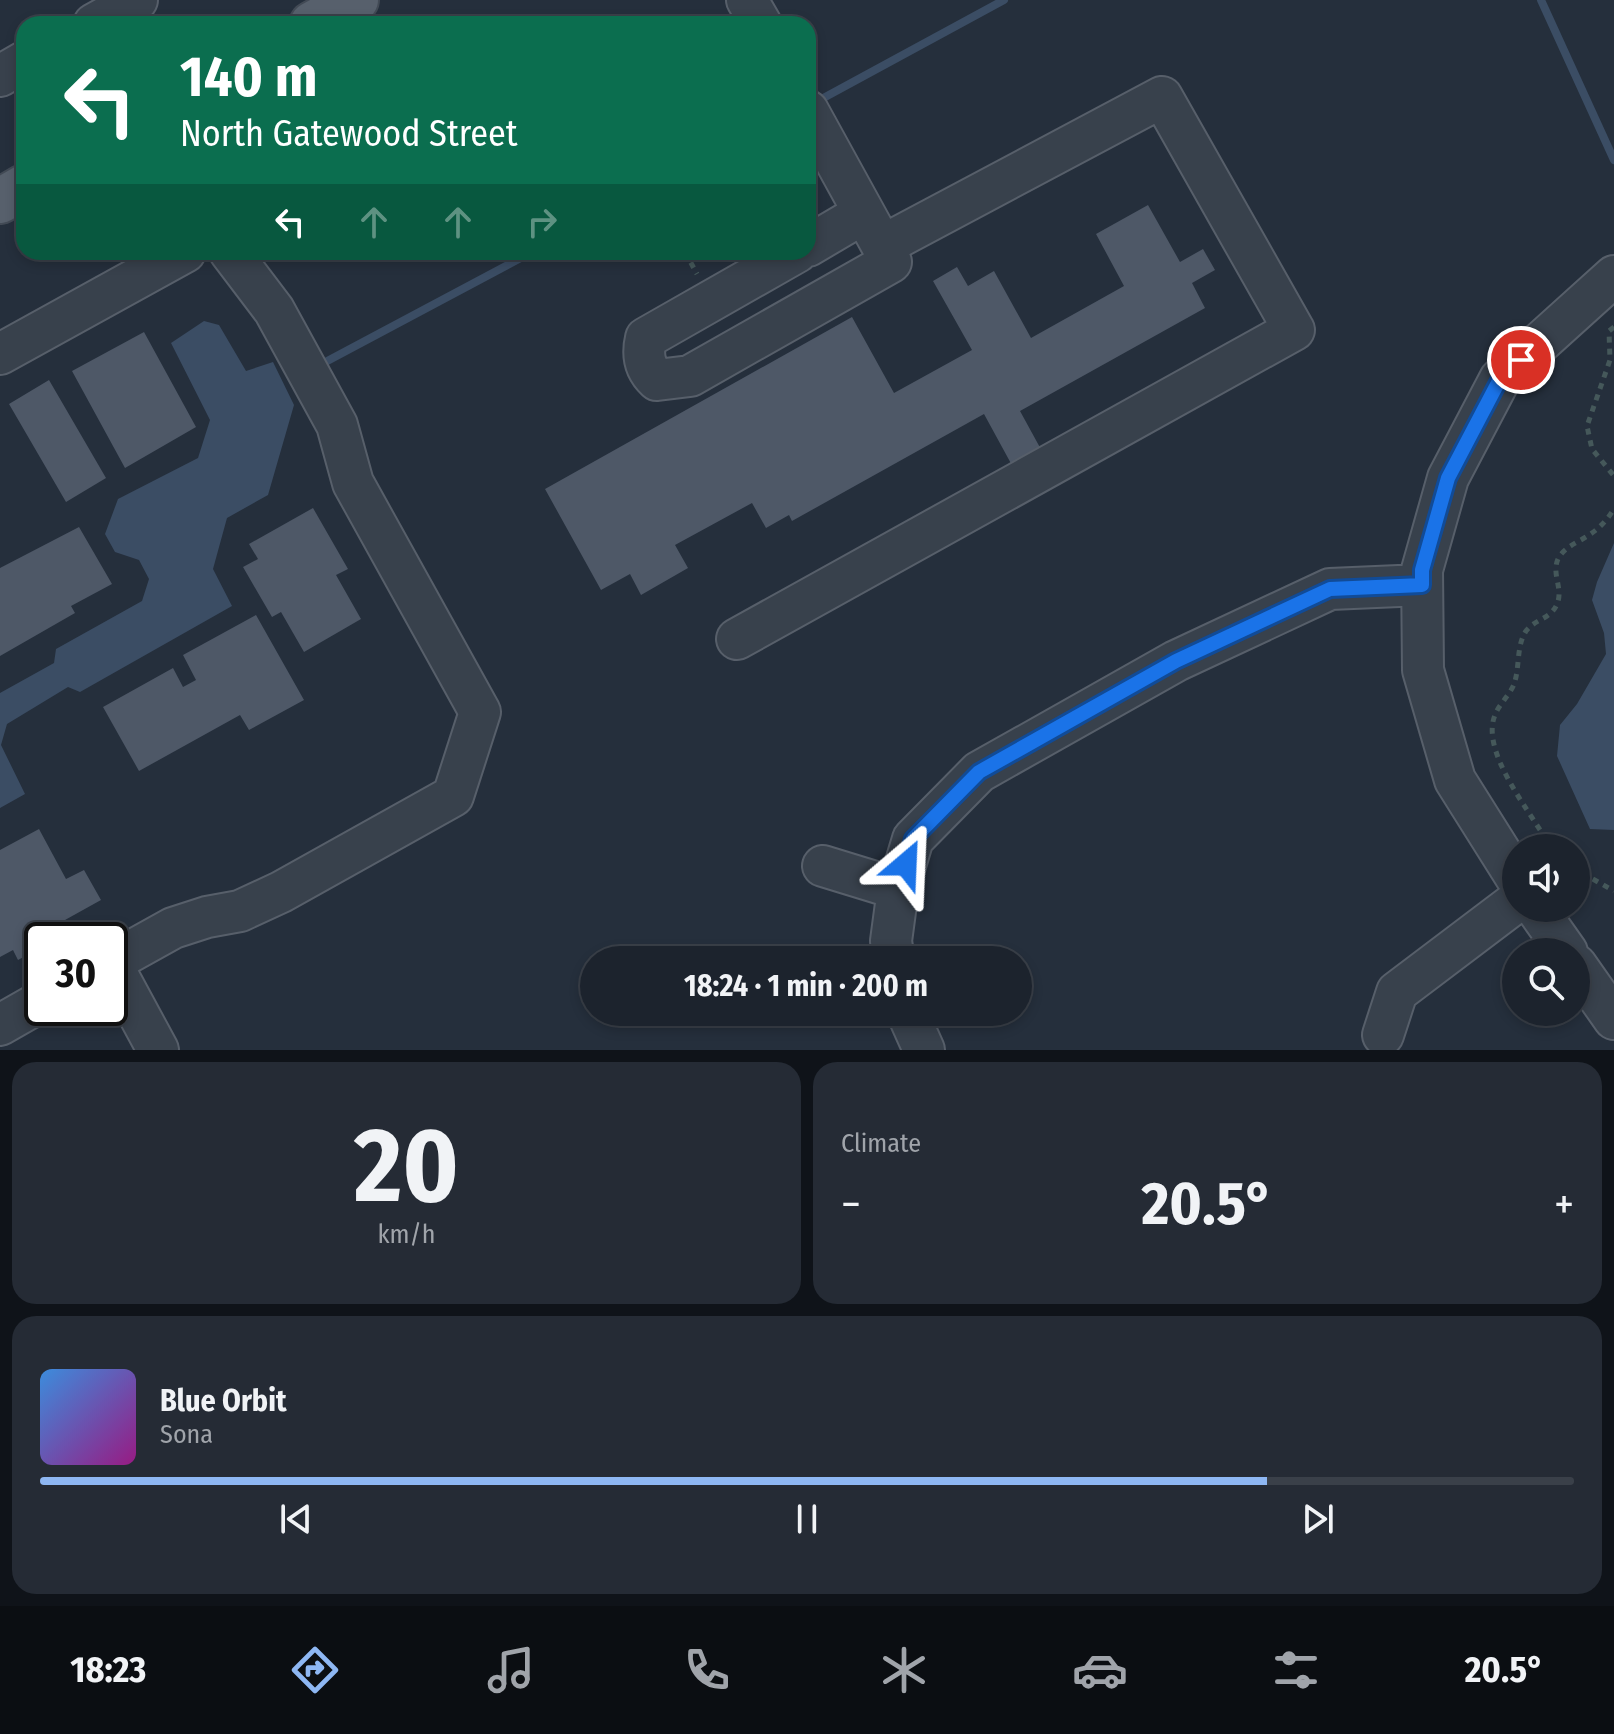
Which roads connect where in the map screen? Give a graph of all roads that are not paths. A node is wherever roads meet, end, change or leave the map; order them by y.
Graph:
1 (137, 0) edge
2 (356, 0) edge
3 (108, 16) edge
4 (327, 16) edge
5 (816, 126) edge
6 (873, 230) junction
7 (816, 244) edge
8 (170, 260) edge
9 (236, 260) edge
10 (783, 260) edge
11 (1614, 276) edge
12 (0, 354) edge
13 (1422, 585) junction
14 (737, 639) dead end
15 (1502, 855) edge
16 (823, 866) dead end
17 (898, 889) junction
18 (1502, 913) edge
19 (892, 946) edge
20 (128, 953) edge
21 (1590, 985) edge
22 (128, 996) edge
23 (24, 1011) edge
24 (1614, 1019) edge
25 (0, 1025) edge
26 (913, 1026) edge
27 (1383, 1035) dead end
28 (158, 1050) edge
29 (924, 1050) edge

1 - 3 street
2 - 4 main road
5 - 6 street
6 - 7 street
6 - 10 street
6 - 14 street
8 - 12 street
9 - 20 street
11 - 13 street
13 - 15 street
13 - 17 street
16 - 17 street
17 - 19 street
18 - 27 street
21 - 24 street
22 - 28 street
23 - 25 street
26 - 29 street

